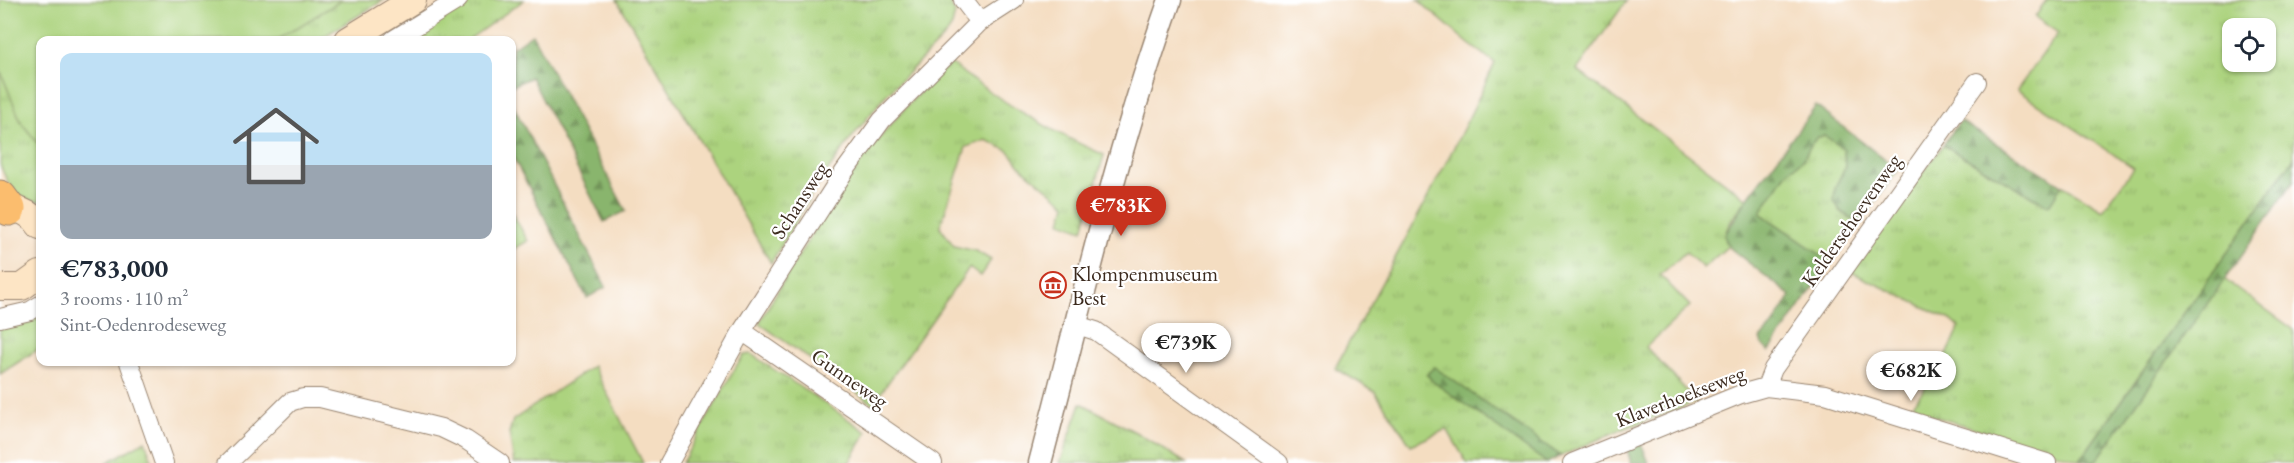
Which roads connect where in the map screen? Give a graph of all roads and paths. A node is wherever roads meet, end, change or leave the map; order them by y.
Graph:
1 (413, 0) edge
2 (458, 0) edge
3 (963, 0) edge
4 (1014, 0) edge
5 (1170, 0) edge
6 (980, 22) junction
7 (354, 36) edge
8 (400, 36) edge
9 (1977, 82) dead end
10 (36, 277) edge
11 (0, 287) edge
12 (36, 307) edge
13 (0, 318) edge
14 (1077, 325) junction
15 (742, 331) junction
16 (130, 366) edge
17 (1766, 387) junction
18 (164, 463) edge
19 (228, 463) edge
20 (500, 463) edge
21 (669, 463) edge
22 (933, 463) edge
23 (1040, 463) edge
24 (1279, 463) edge
25 (1572, 463) edge
26 (2047, 463) edge

1 - 7 main road
2 - 8 street
3 - 6 street
4 - 6 street, Schansweg
5 - 14 street
6 - 15 street, Schansweg
9 - 17 street, Keldersehoevenweg
10 - 11 main road
12 - 13 street
14 - 23 street
14 - 24 street
15 - 21 street, Schansweg
15 - 22 street, Gunneweg
16 - 18 street
17 - 25 street, Klaverhoekseweg
17 - 26 street, Klaverhoekseweg
19 - 20 street

